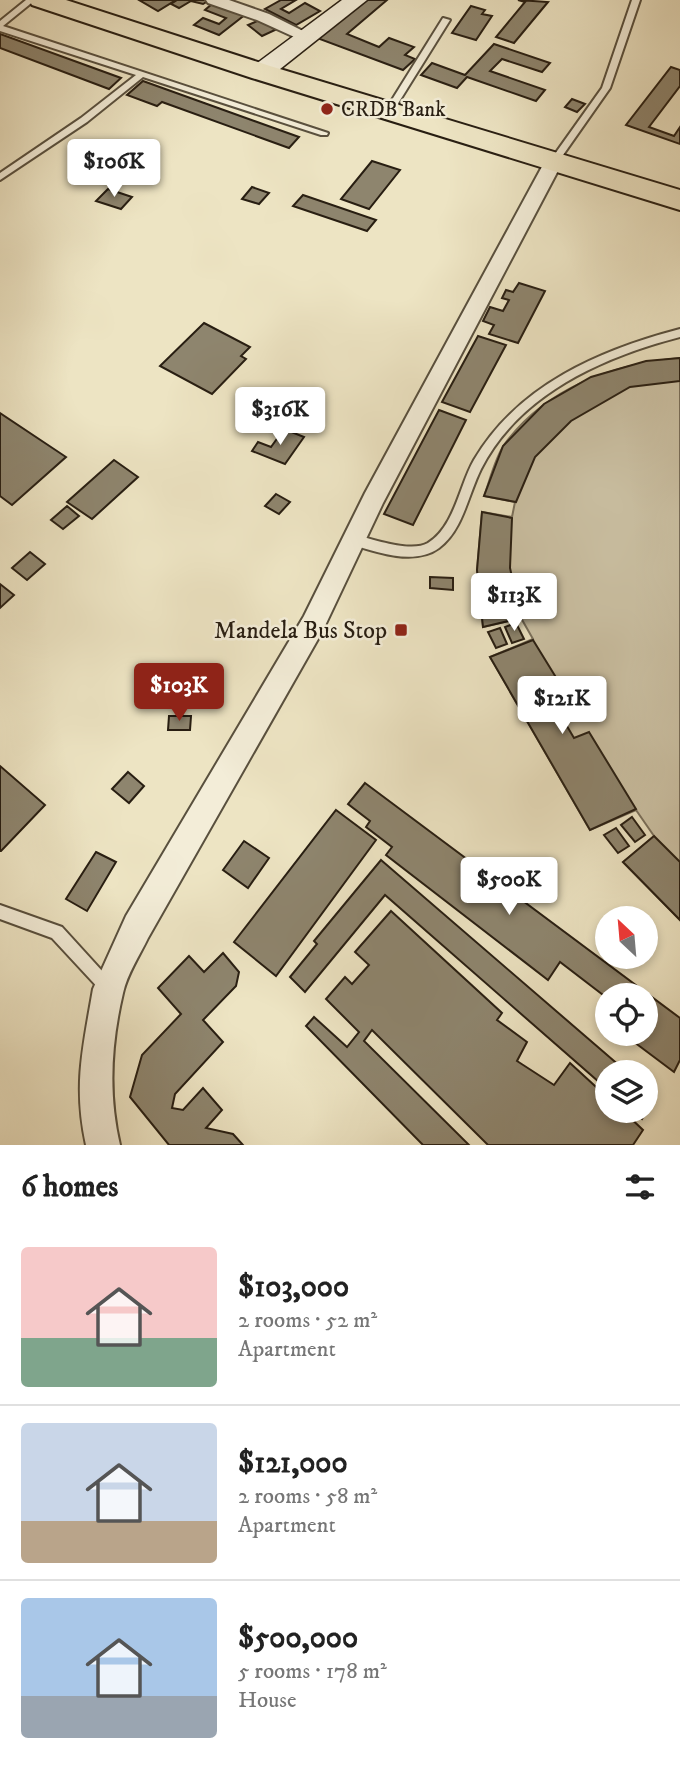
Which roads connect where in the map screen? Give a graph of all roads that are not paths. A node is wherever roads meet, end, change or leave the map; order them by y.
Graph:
1 (31, 0) edge
2 (41, 0) edge
3 (214, 0) edge
4 (636, 0) edge
5 (345, 3) edge
6 (446, 20) dead end
7 (0, 27) edge
8 (307, 37) junction
9 (261, 72) junction
10 (142, 74) junction
11 (390, 111) junction
12 (324, 133) dead end
13 (553, 163) junction
14 (0, 177) edge
15 (680, 200) edge
16 (680, 333) edge
17 (355, 540) junction
18 (0, 912) edge
19 (108, 989) junction
20 (103, 1145) edge

1 - 7 lane
2 - 9 highway
3 - 8 street
4 - 13 lane
5 - 8 street
6 - 11 lane
7 - 10 lane
8 - 9 street
9 - 11 highway
10 - 12 lane
10 - 14 lane
11 - 13 highway
13 - 15 highway
13 - 17 street
16 - 17 lane
17 - 19 street
18 - 19 lane
19 - 20 street

